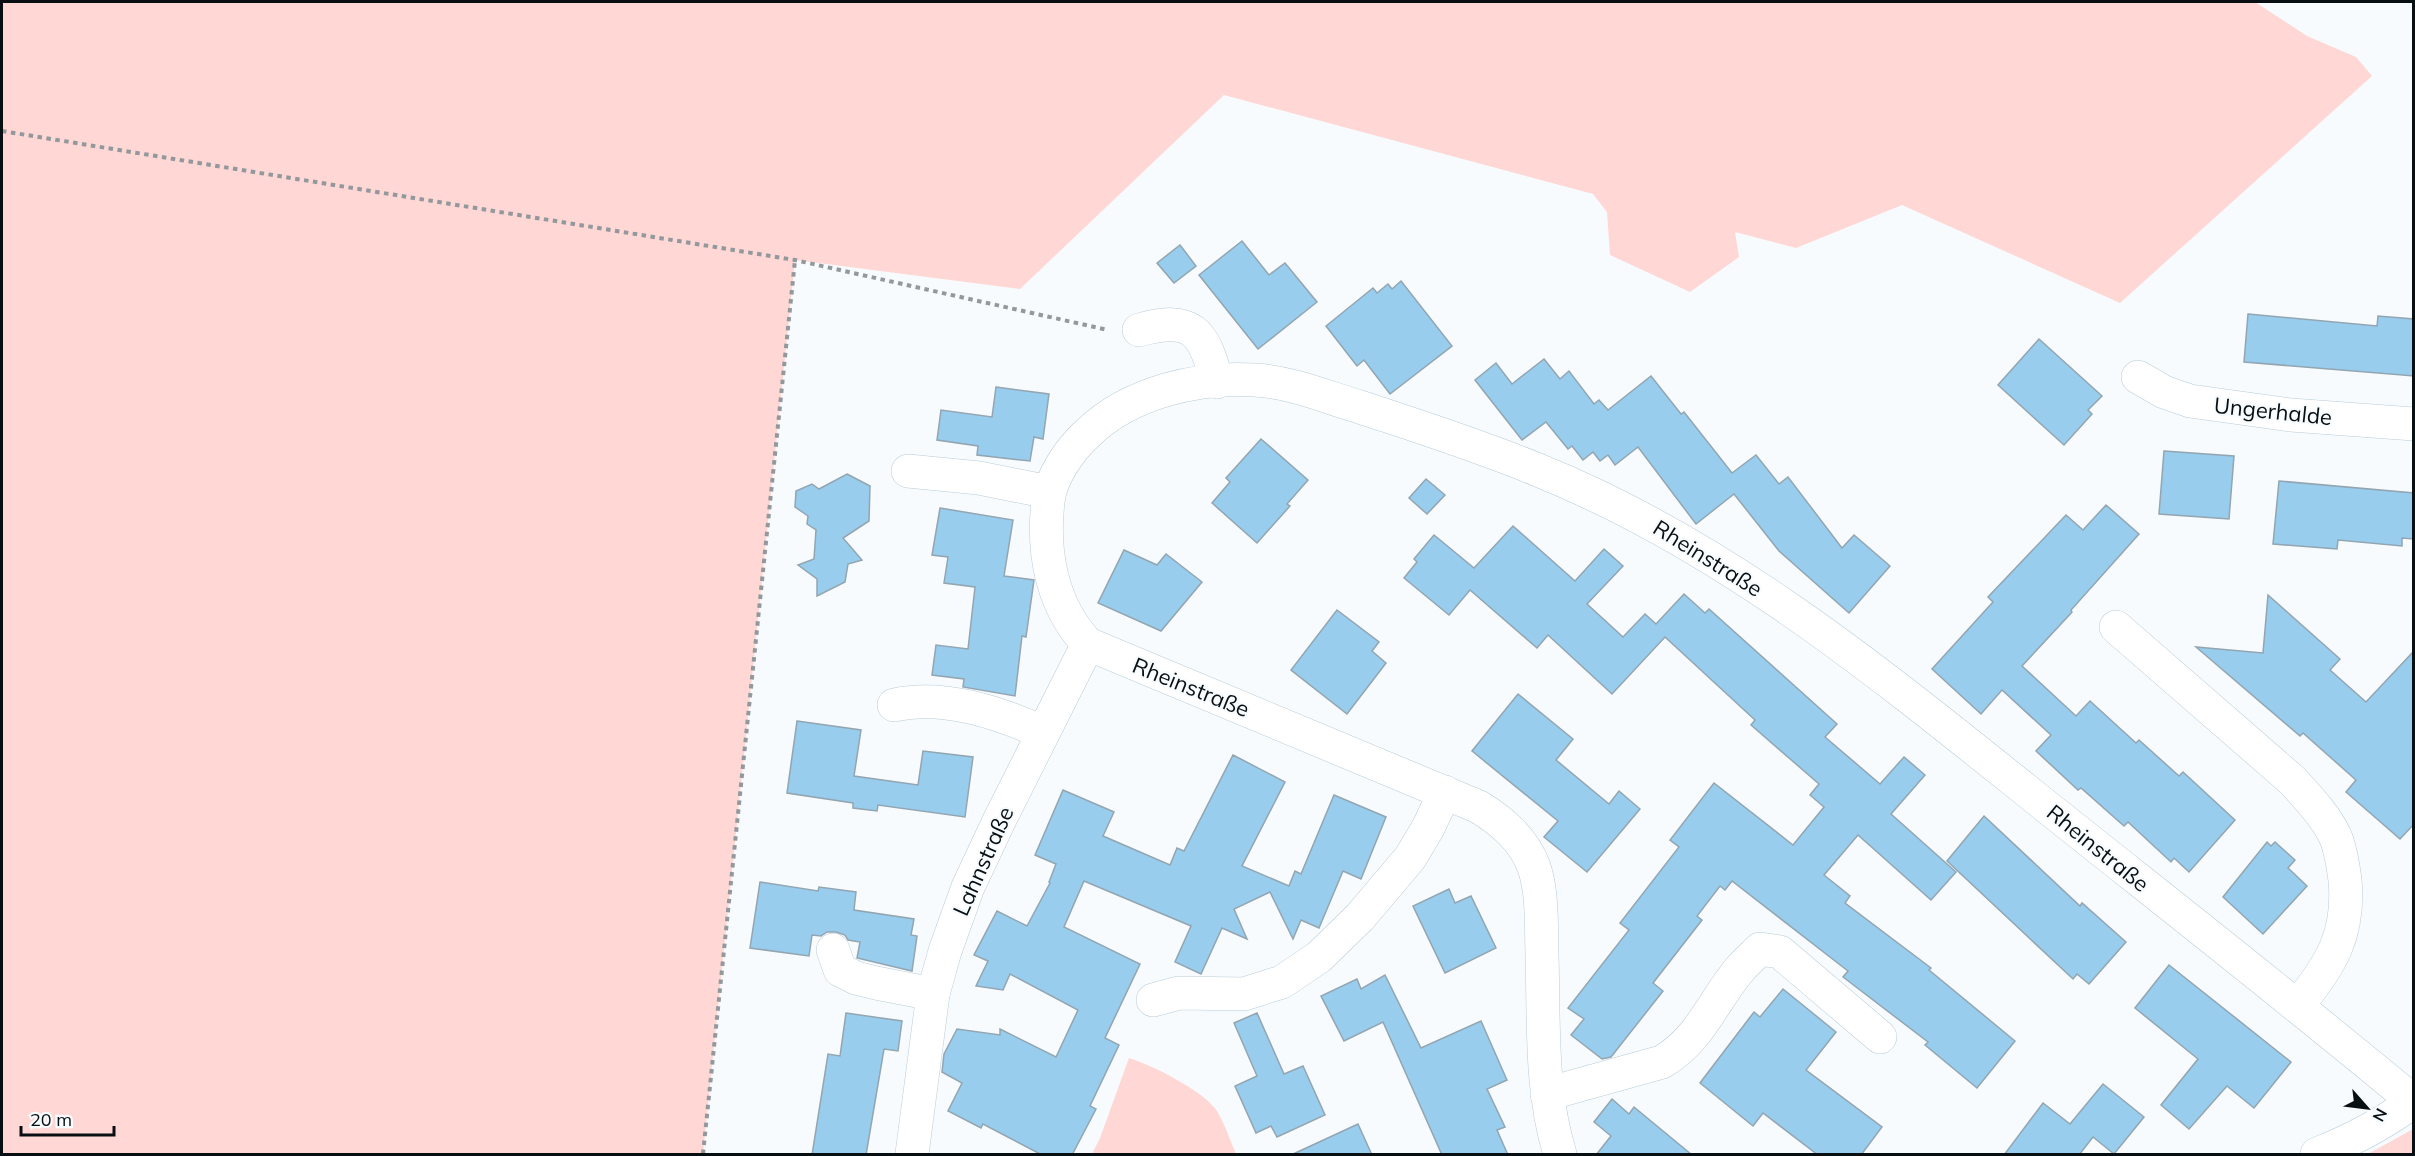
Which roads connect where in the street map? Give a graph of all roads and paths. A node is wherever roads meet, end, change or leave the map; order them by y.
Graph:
1 (2, 131) edge
2 (795, 260) junction
3 (1139, 330) joint
4 (2138, 377) dead end
5 (1217, 382) junction
6 (2414, 424) edge
7 (908, 471) dead end
8 (1049, 492) junction
9 (2116, 627) dead end
10 (1088, 644) junction
11 (894, 705) dead end
12 (1042, 732) junction
13 (1445, 792) junction
14 (833, 950) dead end
15 (933, 994) junction
16 (1153, 1000) dead end
17 (2298, 1005) junction
18 (1880, 1037) dead end
19 (1547, 1094) junction
20 (2413, 1101) edge
21 (703, 1155) edge
22 (912, 1155) edge
23 (1560, 1155) edge
24 (2317, 1155) edge

1 - 2 path
2 - 3 path
2 - 21 path
3 - 5 street
4 - 6 street, Ungerhalde
5 - 8 street, Rheinstraße
5 - 17 street, Rheinstraße
7 - 8 street
8 - 10 street, Rheinstraße
9 - 17 street
10 - 12 street, Lahnstraße
10 - 13 street, Rheinstraße
11 - 12 street
12 - 15 street, Lahnstraße
13 - 16 street
13 - 19 street, Rheinstraße
14 - 15 street
15 - 22 street, Lahnstraße
17 - 20 street, Rheinstraße
18 - 19 street
19 - 23 street, Rheinstraße
20 - 24 street

